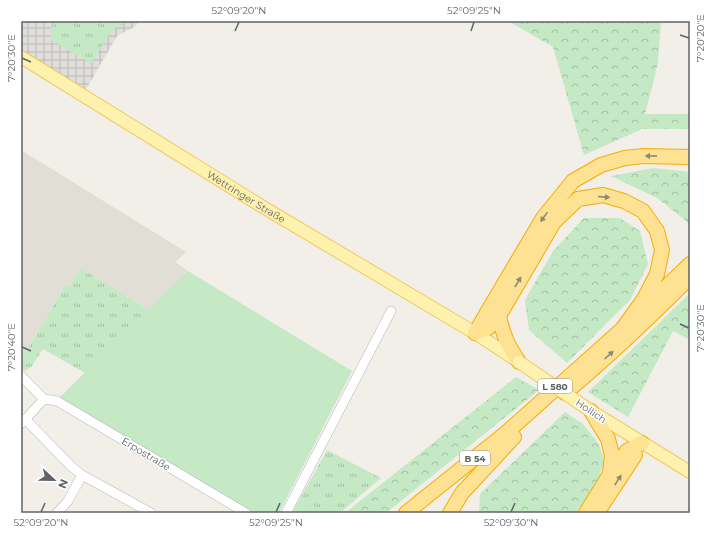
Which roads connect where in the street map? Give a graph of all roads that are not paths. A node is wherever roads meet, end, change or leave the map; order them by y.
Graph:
1 (21, 57) edge
2 (690, 157) edge
3 (690, 264) edge
4 (690, 277) edge
5 (391, 311) dead end
6 (498, 316) junction
7 (621, 331) junction
8 (475, 333) junction
9 (519, 362) junction
10 (21, 376) edge
11 (44, 399) junction
12 (591, 412) junction
13 (23, 422) edge
14 (514, 436) junction
15 (642, 443) junction
16 (690, 472) edge
17 (610, 474) junction
18 (82, 475) junction
19 (57, 513) edge
20 (151, 513) edge
21 (246, 513) edge
22 (286, 513) edge
23 (406, 513) edge
24 (420, 513) edge
25 (450, 513) edge
26 (586, 513) edge
27 (597, 513) edge

1 - 8 main road, Wettringer Straße / L 580
2 -> 8 highway
3 - 7 highway, B 54
14 -> 4 highway, B 54
5 - 22 street
6 -> 7 highway
6 - 8 highway
6 - 9 highway
7 - 23 highway, B 54
8 - 9 main road, Hollich / L 580
9 - 12 main road, Hollich / L 580, bridge
10 - 11 street
11 - 13 street
11 - 21 street, Erpostraße
12 - 15 main road, Hollich / L 580
12 - 17 highway
13 - 18 street
14 - 24 highway, B 54
14 - 25 highway
15 - 16 main road, Hollich / L 580
15 - 17 highway
27 -> 15 highway
17 - 26 highway
18 - 19 street
18 - 20 street

